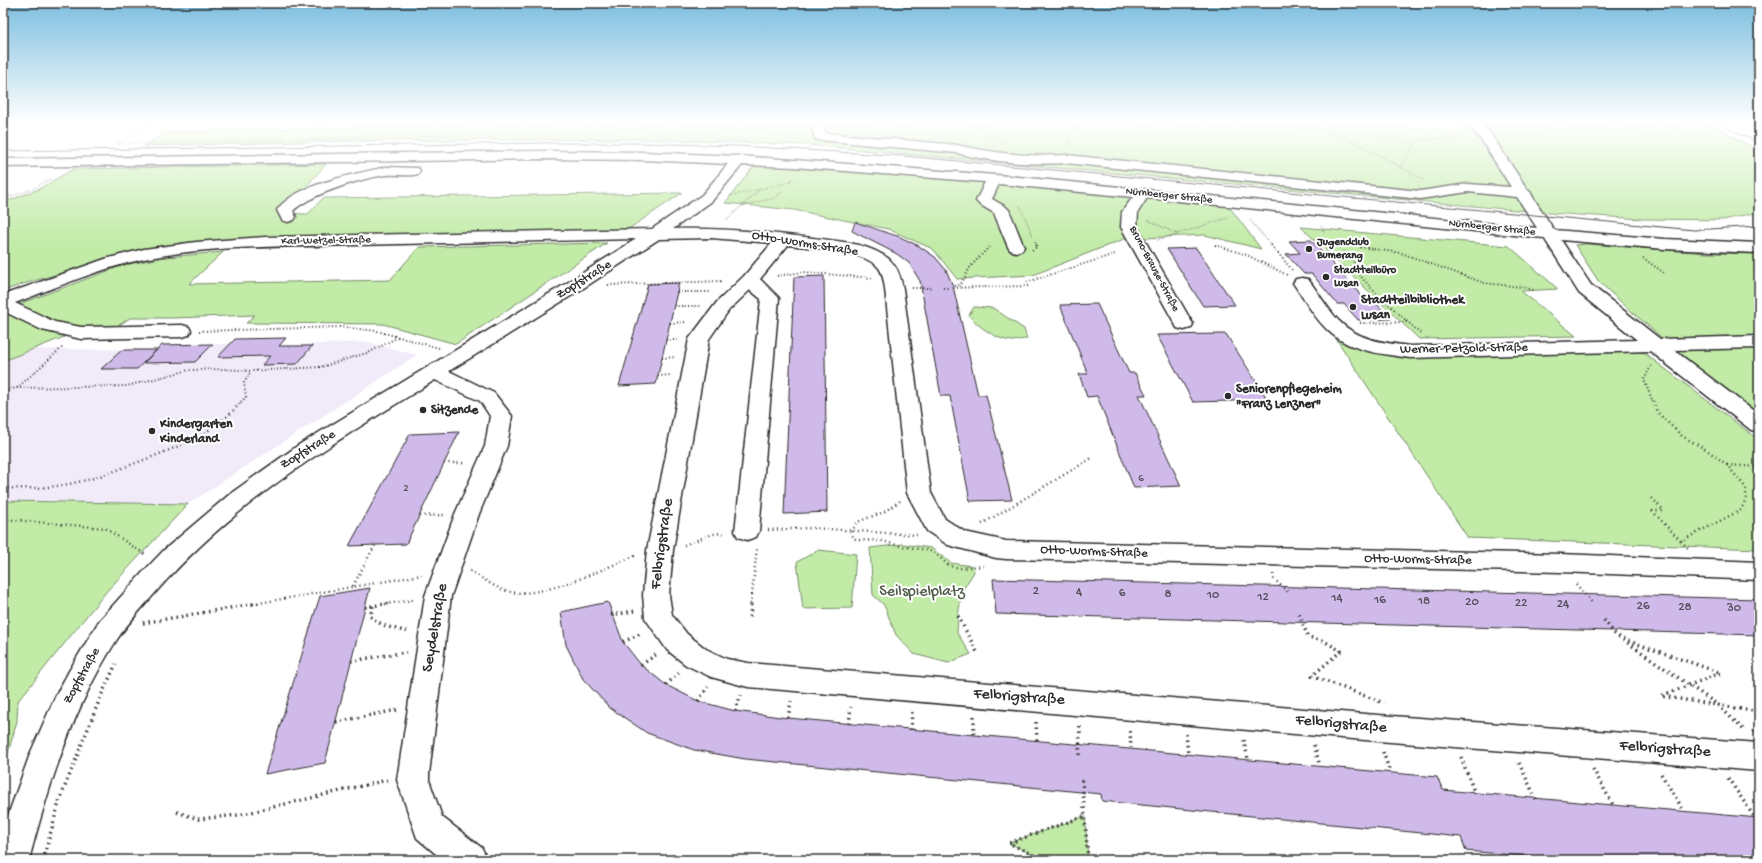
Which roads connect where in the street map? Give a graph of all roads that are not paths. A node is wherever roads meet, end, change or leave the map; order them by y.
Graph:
1 (736, 163) edge
2 (793, 163) edge
3 (1112, 163) edge
4 (1503, 163) edge
5 (425, 171) dead end
6 (994, 179) junction
7 (1143, 194) junction
8 (1524, 194) junction
9 (288, 217) dead end
10 (657, 234) junction
11 (1550, 234) junction
12 (784, 239) junction
13 (1016, 247) dead end
14 (1759, 248) edge
15 (1302, 283) road end
16 (744, 286) junction
17 (3, 300) edge
18 (3, 304) edge
19 (1184, 324) dead end
20 (182, 331) road end
21 (1759, 342) edge
22 (1660, 349) junction
23 (435, 372) junction
24 (1759, 425) edge
25 (755, 530) road end
26 (1759, 571) edge
27 (1752, 742) edge
28 (12, 860) edge
29 (470, 860) edge

1 - 10 street, Zopfstraße
2 - 6 street, Nürnberger Straße
3 - 8 street
4 - 8 street
5 - 9 street
6 - 7 street, Nürnberger Straße
6 - 13 street
7 - 11 street, Nürnberger Straße
7 - 19 street, Bruno-Brause-Straße
8 - 11 street
10 - 12 street, Otto-Worms-Straße
10 - 17 street, Karl-Wetzel-Straße
10 - 23 street, Zopfstraße
11 - 14 street, Nürnberger Straße
11 - 22 street
12 - 16 street, Felbrigstraße
12 - 26 street, Otto-Worms-Straße
15 - 22 street, Werner-Petzold-Straße
16 - 25 street
16 - 27 street, Felbrigstraße
18 - 20 street
21 - 22 street, Werner-Petzold-Straße
22 - 24 street
23 - 28 street, Zopfstraße
23 - 29 street, Seydelstraße

